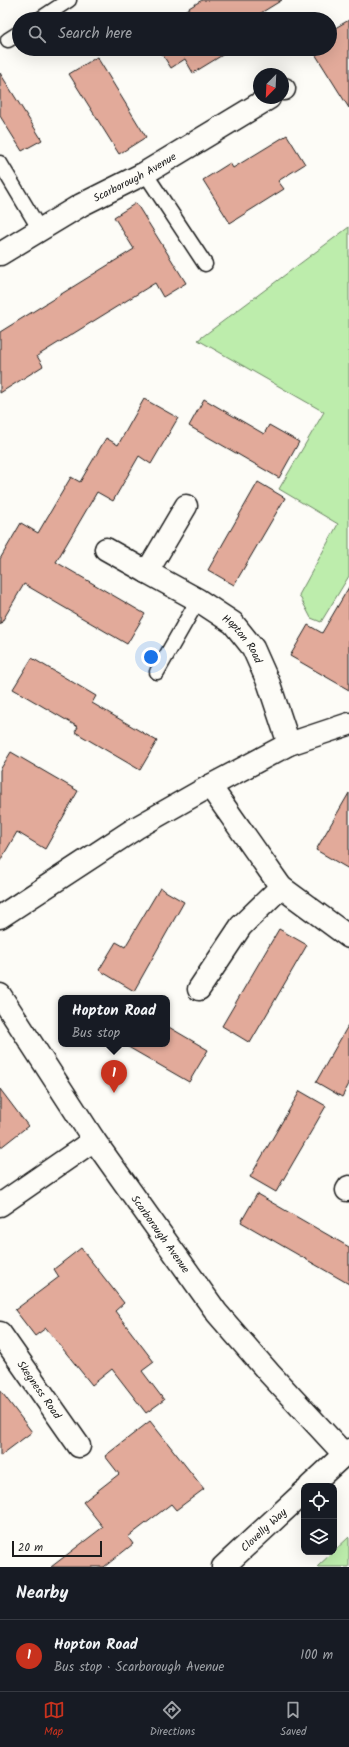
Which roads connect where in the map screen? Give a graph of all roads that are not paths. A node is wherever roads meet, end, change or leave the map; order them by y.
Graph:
1 (69, 0) edge
2 (51, 12) edge
3 (258, 104) edge
4 (0, 163) edge
5 (145, 173) junction
6 (40, 230) junction
7 (0, 254) edge
8 (205, 264) dead end
9 (186, 506) dead end
10 (106, 550) dead end
11 (148, 572) junction
12 (198, 600) junction
13 (157, 672) dead end
14 (349, 724) edge
15 (289, 744) junction
16 (210, 786) junction
17 (281, 887) junction
18 (0, 917) edge
19 (349, 937) edge
20 (199, 989) dead end
21 (0, 996) edge
22 (94, 1140) junction
23 (0, 1205) edge
24 (0, 1333) edge
25 (79, 1446) dead end
26 (347, 1452) edge
27 (313, 1483) edge
28 (301, 1495) edge
29 (223, 1567) edge

1 - 2 lane
3 - 5 street, Scarborough Avenue
4 - 6 lane
5 - 6 street, Scarborough Avenue
5 - 8 lane
6 - 7 street, Scarborough Avenue
9 - 11 street
10 - 11 street, Hopton Road
11 - 12 street, Hopton Road
12 - 13 lane
12 - 15 street, Hopton Road
14 - 15 street
15 - 16 street
16 - 17 street
16 - 18 street
17 - 19 street
17 - 20 street
21 - 22 street, Scarborough Avenue
22 - 23 street
22 - 26 street, Scarborough Avenue
24 - 25 street, Skegness Road
26 - 27 street
28 - 29 street, Clovelly Way

